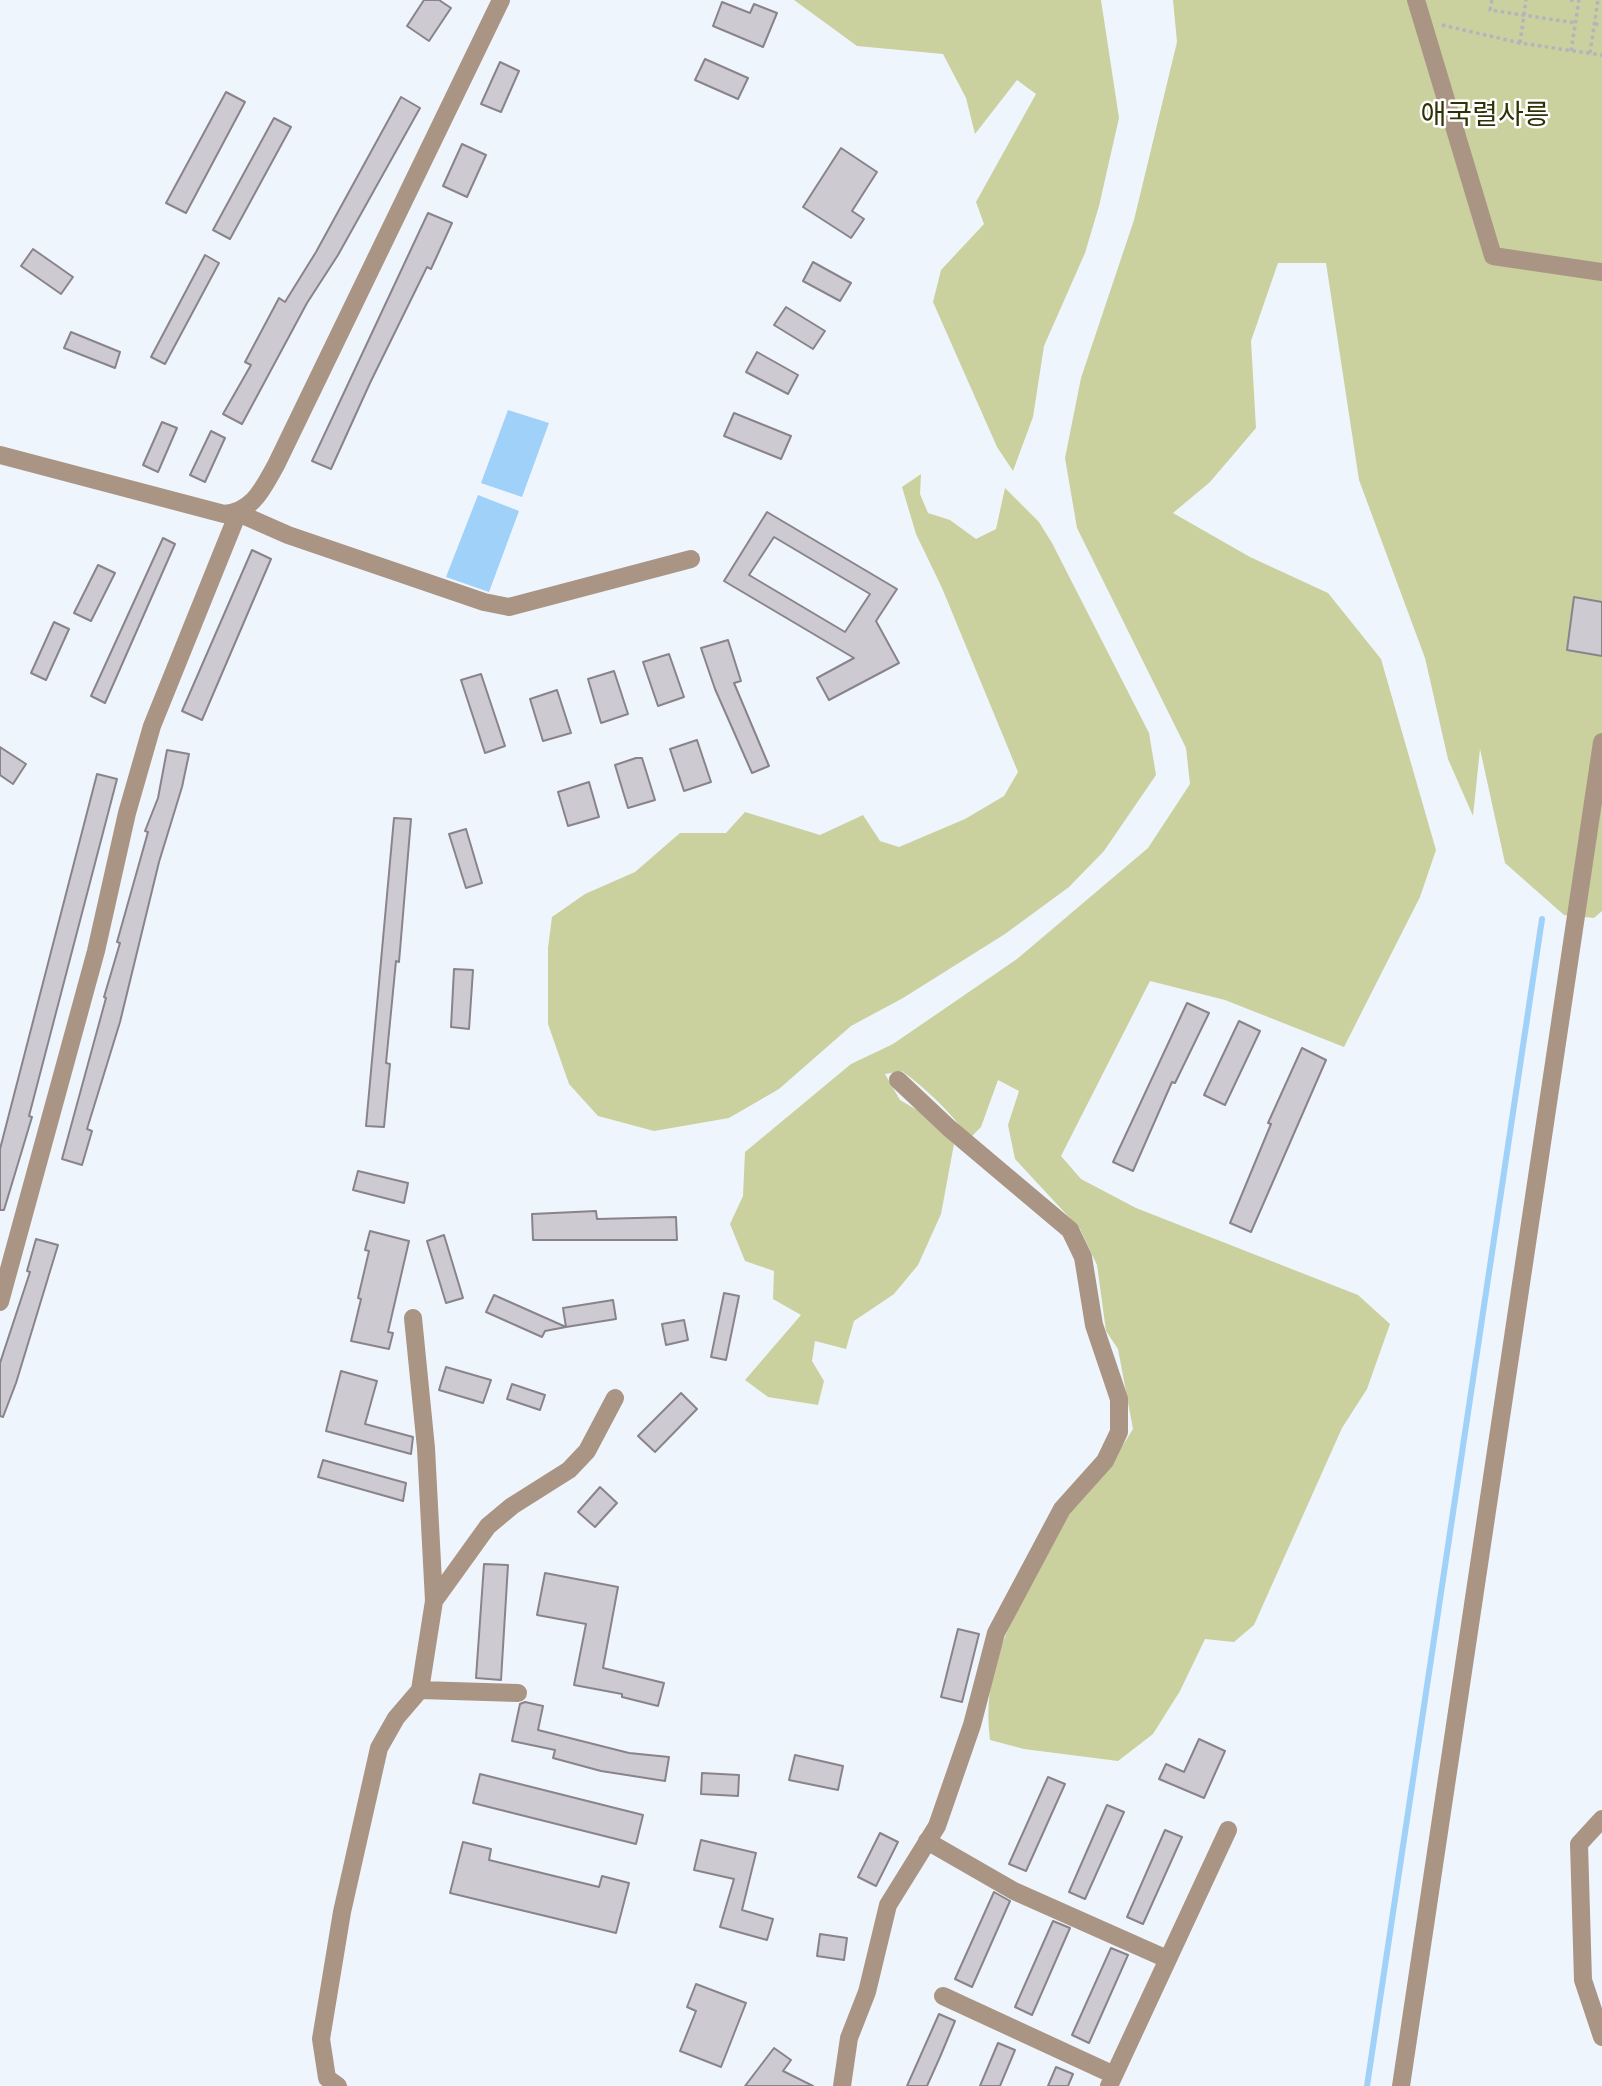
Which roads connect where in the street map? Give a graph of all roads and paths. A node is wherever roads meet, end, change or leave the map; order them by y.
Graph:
1 (502, 0) edge
2 (1416, 0) edge
3 (1492, 0) edge
4 (1526, 0) edge
5 (1570, 0) edge
6 (1598, 0) edge
7 (1579, 1) edge
8 (1524, 15) junction
9 (1423, 22) junction
10 (1576, 23) junction
11 (1595, 24) junction
12 (1602, 26) edge
13 (1520, 43) junction
14 (1572, 51) junction
15 (1590, 53) junction
16 (1602, 55) edge
17 (1602, 272) edge
18 (0, 455) edge
19 (238, 513) junction
20 (691, 559) dead end
21 (1602, 743) edge
22 (898, 1080) dead end
23 (0, 1302) edge
24 (414, 1318) dead end
25 (615, 1398) dead end
26 (434, 1601) junction
27 (421, 1690) junction
28 (518, 1693) dead end
29 (1602, 1819) edge
30 (1228, 1830) dead end
31 (928, 1841) junction
32 (1167, 1959) junction
33 (943, 1996) dead end
34 (1602, 2038) edge
35 (1111, 2080) edge
36 (338, 2086) edge
37 (842, 2086) edge
38 (1401, 2086) edge

1 - 19 street
2 - 9 street
3 - 8 path
4 - 8 path
5 - 7 path
6 - 11 path
7 - 10 path
8 - 10 path
8 - 13 path
9 - 13 path
9 - 17 street
10 - 14 path
11 - 12 path
11 - 15 path
13 - 14 path
14 - 15 path
15 - 16 path
18 - 19 street
19 - 20 street
19 - 23 street
21 - 38 street
22 - 31 street
24 - 26 street
25 - 26 street
26 - 27 street
27 - 28 street
27 - 36 street
29 - 34 street
30 - 32 street
31 - 32 street
31 - 37 street
32 - 35 street
33 - 35 street

